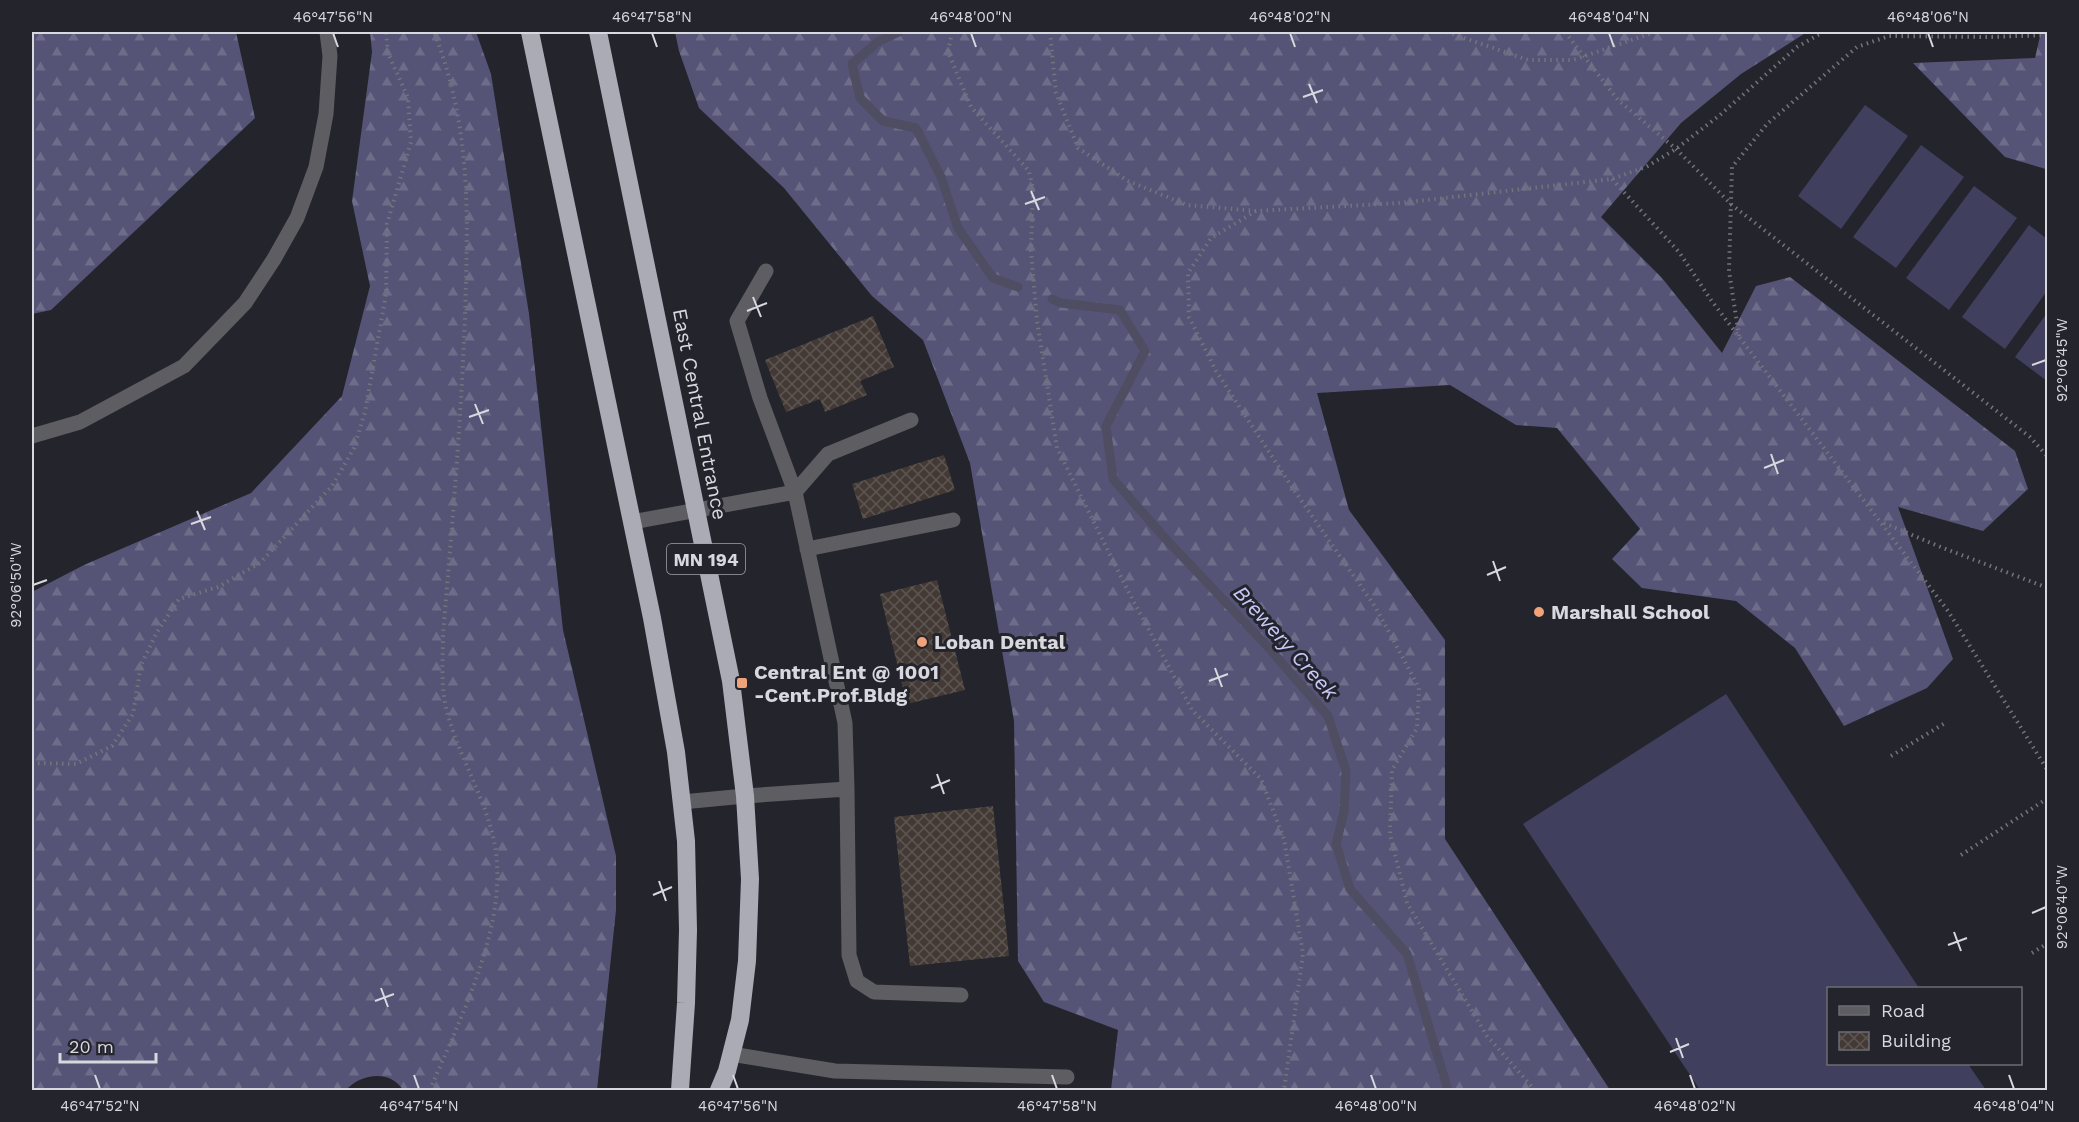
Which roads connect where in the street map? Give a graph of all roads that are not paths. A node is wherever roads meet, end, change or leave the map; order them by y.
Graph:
1 (327, 32) edge
2 (530, 32) edge
3 (598, 32) edge
4 (766, 270) dead end
5 (911, 420) dead end
6 (32, 436) edge
7 (795, 492) junction
8 (696, 511) junction
9 (953, 520) dead end
10 (632, 522) junction
11 (807, 549) junction
12 (847, 789) junction
13 (745, 795) junction
14 (682, 802) junction
15 (961, 995) dead end
16 (731, 1054) junction
17 (1068, 1077) dead end
18 (680, 1090) edge
19 (719, 1090) edge

1 - 6 street
2 - 10 highway, MN 194
3 - 8 highway, East Central Entrance / MN 194
4 - 7 street
5 - 7 street
7 - 8 street
7 - 11 street
8 - 10 street
8 - 13 highway, East Central Entrance / MN 194
9 - 11 street
10 - 14 highway, MN 194
11 - 12 street
12 - 13 street
12 - 15 street
13 - 14 street
13 - 16 highway, East Central Entrance / MN 194
14 - 18 highway, MN 194
16 - 17 street
16 - 19 highway, East Central Entrance / MN 194

